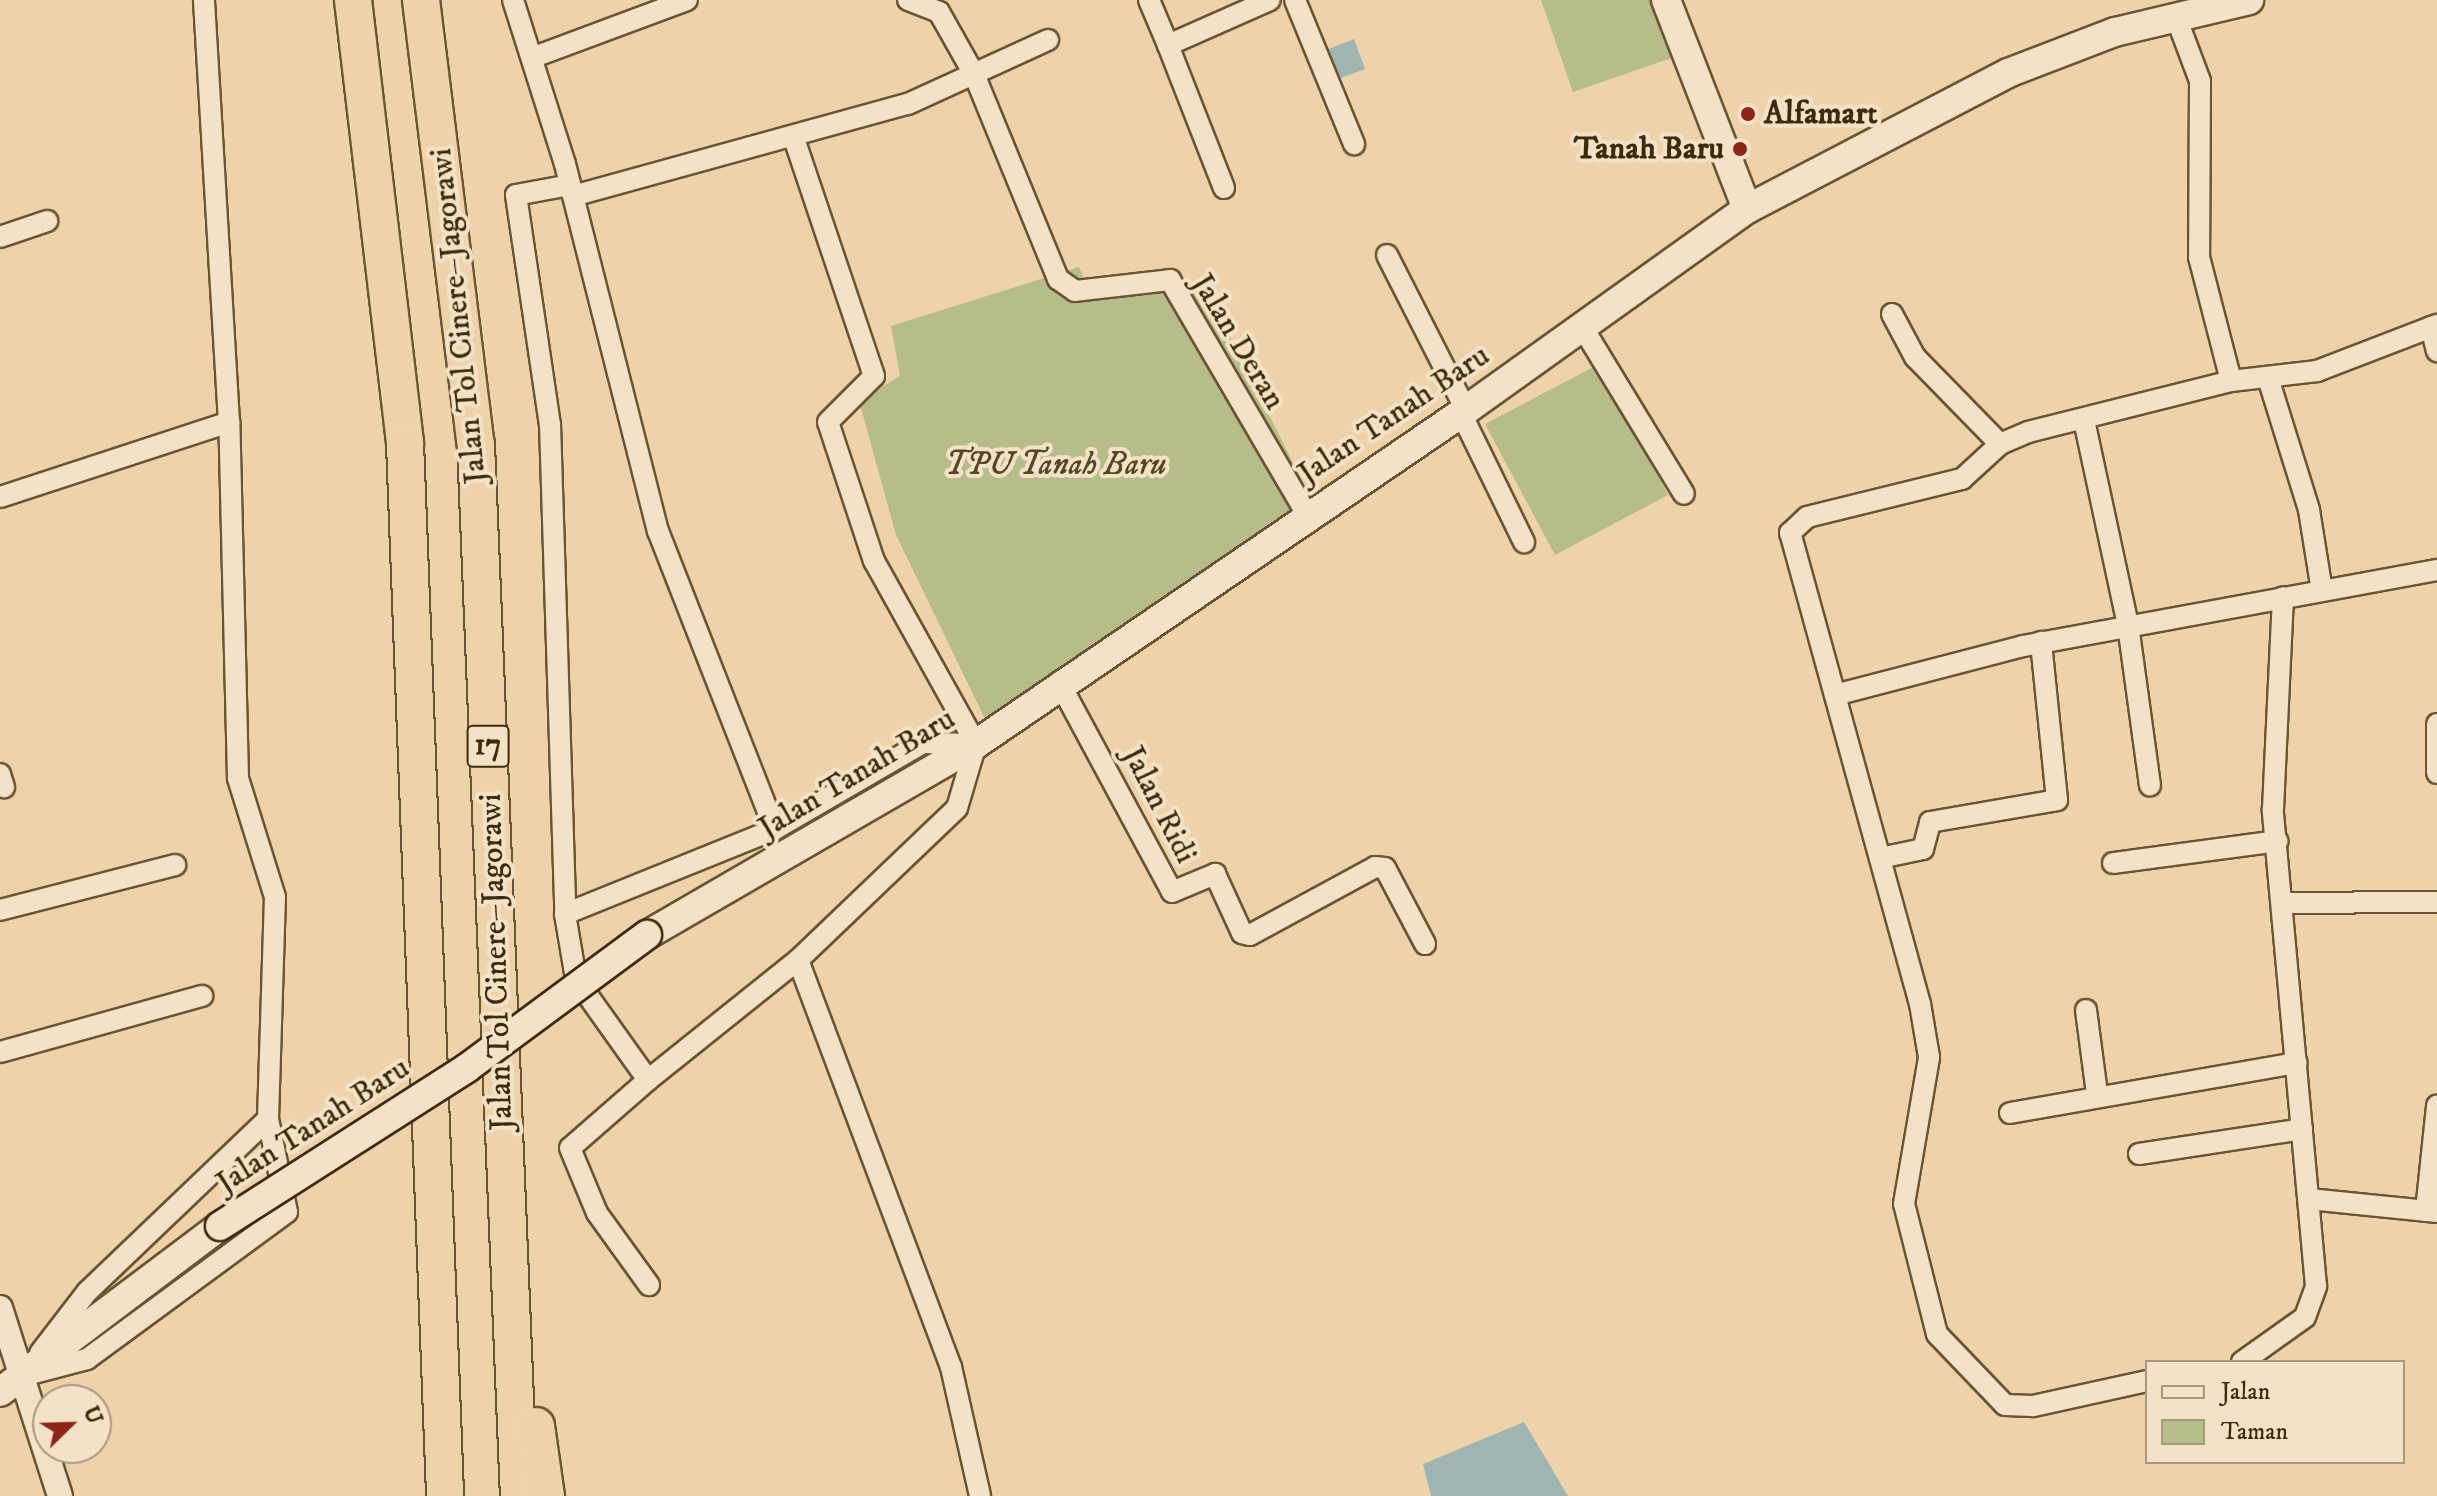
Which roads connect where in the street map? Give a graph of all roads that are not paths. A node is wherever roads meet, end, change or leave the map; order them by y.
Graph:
1 (204, 0) edge
2 (353, 0) edge
3 (421, 0) edge
4 (513, 0) edge
5 (687, 0) edge
6 (908, 0) edge
7 (1149, 0) edge
8 (1270, 0) edge
9 (1295, 0) edge
10 (1666, 0) edge
11 (2249, 0) edge
12 (2179, 10) edge
13 (1048, 40) dead end
14 (1168, 45) junction
15 (534, 57) junction
16 (974, 74) junction
17 (794, 138) junction
18 (1354, 144) dead end
19 (1224, 188) dead end
20 (572, 190) junction
21 (1747, 209) junction
22 (47, 221) dead end
23 (0, 237) edge
24 (1387, 255) dead end
25 (1892, 314) dead end
26 (2434, 326) edge
27 (1583, 328) junction
28 (2437, 351) edge
29 (2268, 378) junction
30 (2231, 381) junction
31 (1464, 412) junction
32 (2084, 420) junction
33 (229, 422) junction
34 (2000, 444) junction
35 (1684, 494) dead end
36 (0, 497) edge
37 (1307, 514) junction
38 (1524, 542) dead end
39 (2437, 570) edge
40 (2322, 591) junction
41 (2283, 597) junction
42 (2128, 625) junction
43 (2041, 642) junction
44 (1059, 682) junction
45 (1835, 695) junction
46 (2437, 724) edge
47 (976, 744) junction
48 (2437, 773) edge
49 (2150, 786) dead end
50 (775, 829) junction
51 (2278, 841) junction
52 (1880, 858) junction
53 (2113, 863) dead end
54 (175, 865) dead end
55 (2437, 902) edge
56 (2284, 903) junction
57 (0, 910) edge
58 (565, 914) junction
59 (1425, 944) dead end
60 (798, 960) junction
61 (202, 996) dead end
62 (2086, 1010) dead end
63 (0, 1052) edge
64 (2297, 1063) junction
65 (648, 1080) junction
66 (2097, 1093) junction
67 (2010, 1113) dead end
68 (268, 1119) junction
69 (2436, 1119) edge
70 (2302, 1129) junction
71 (2139, 1154) dead end
72 (2309, 1199) junction
73 (2432, 1212) edge
74 (507, 1214) junction
75 (649, 1285) dead end
76 (0, 1308) edge
77 (2246, 1360) edge
78 (23, 1376) junction
79 (2145, 1381) edge
80 (0, 1392) edge
81 (60, 1496) edge
82 (445, 1496) edge
83 (519, 1496) edge
84 (546, 1496) edge
85 (980, 1496) edge

1 - 33 street
2 - 82 highway
3 - 74 highway, Jalan Tol Cinere–Jagorawi / 17
4 - 15 street
5 - 15 street
6 - 16 street
7 - 14 street
8 - 14 street
9 - 18 street
10 - 21 main road
11 - 12 main road, Jalan Tanah Baru
12 - 21 main road, Jalan Tanah Baru
12 - 30 street
13 - 16 street
14 - 19 street
15 - 20 street
16 - 17 street
16 - 37 street, Jalan Deran
17 - 20 street
17 - 47 street
20 - 50 street
20 - 58 street
21 - 27 main road, Jalan Tanah Baru
22 - 23 street
24 - 31 street
25 - 34 street
26 - 28 street
26 - 29 street
27 - 31 main road, Jalan Tanah Baru
27 - 35 street
29 - 30 street
29 - 40 street
30 - 32 street
31 - 37 main road, Jalan Tanah Baru
31 - 38 street
32 - 34 street
32 - 42 street
33 - 36 street
33 - 68 street
34 - 45 street
37 - 44 main road, Jalan Tanah Baru
39 - 40 street
40 - 41 street
41 - 42 street
41 - 51 street
42 - 43 street
42 - 49 street
43 - 45 street
43 - 52 street
44 - 47 main road, Jalan Tanah Baru
44 - 59 street, Jalan Ridi
45 - 52 street
46 - 48 street
47 - 50 street
47 - 60 street
47 - 78 main road, Jalan Tanah Baru, bridge
50 - 58 street
51 - 53 street
51 - 56 street
52 - 79 street
54 - 57 street
55 - 56 street
56 - 64 street
58 - 65 street
60 - 65 street
60 - 85 street
61 - 63 street
62 - 66 street
64 - 66 street
64 - 70 street
65 - 75 street
66 - 67 street
68 - 78 street
68 - 78 street
69 - 73 street
70 - 71 street
70 - 72 street
72 - 73 street
72 - 77 street
74 - 83 highway, Jalan Tol Cinere–Jagorawi / 17
74 - 84 highway
76 - 78 street
78 - 80 main road, Jalan Tanah Baru
78 - 81 street

